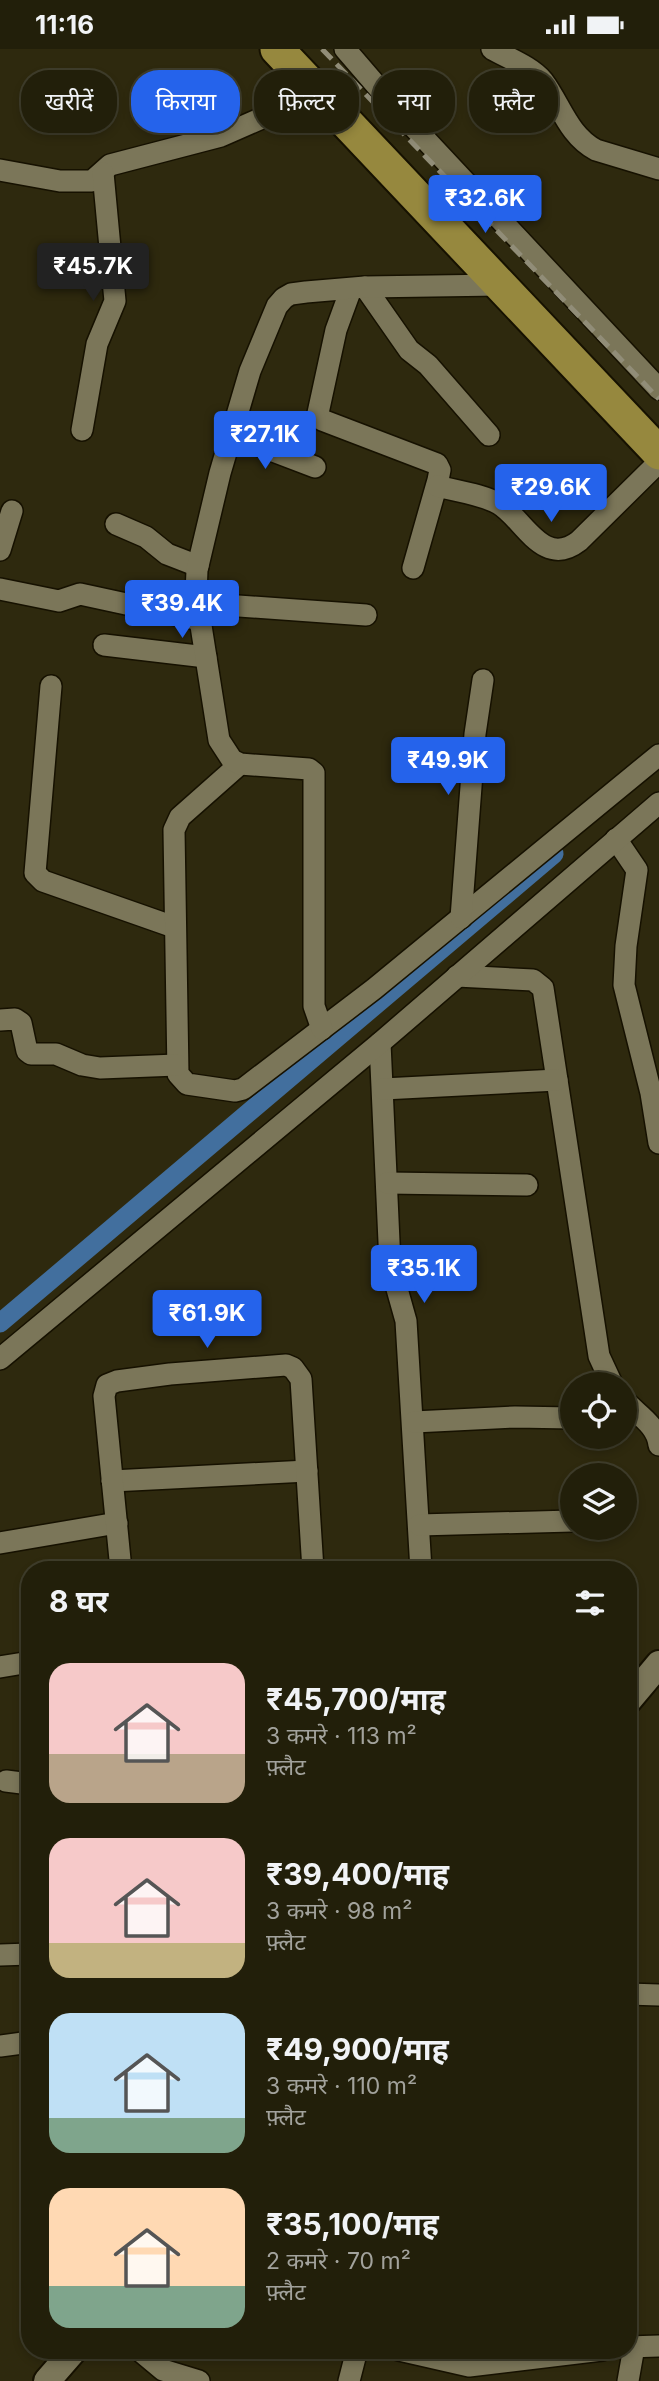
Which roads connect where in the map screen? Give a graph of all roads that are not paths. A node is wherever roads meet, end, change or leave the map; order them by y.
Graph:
1 (277, 49) edge
2 (345, 49) edge
3 (492, 49) edge
4 (297, 70) edge
5 (254, 122) edge
6 (357, 133) edge
7 (659, 169) edge
8 (0, 170) edge
9 (103, 173) junction
10 (500, 285) junction
11 (358, 288) junction
12 (659, 389) edge
13 (82, 430) dead end
14 (230, 435) junction
15 (489, 435) dead end
16 (659, 453) edge
17 (659, 462) edge
18 (315, 467) dead end
19 (437, 486) junction
20 (12, 511) dead end
21 (116, 524) dead end
22 (0, 550) edge
23 (198, 566) junction
24 (413, 568) dead end
25 (0, 589) edge
26 (198, 611) junction
27 (366, 615) dead end
28 (104, 645) dead end
29 (206, 657) junction
30 (483, 680) dead end
31 (51, 686) dead end
32 (659, 755) edge
33 (240, 764) junction
34 (659, 803) edge
35 (616, 839) junction
36 (461, 918) junction
37 (174, 927) junction
38 (457, 976) junction
39 (0, 1020) edge
40 (322, 1029) junction
41 (380, 1043) junction
42 (177, 1065) junction
43 (556, 1080) junction
44 (383, 1089) junction
45 (659, 1143) edge
46 (387, 1183) junction
47 (527, 1185) dead end
48 (0, 1359) edge
49 (606, 1372) edge
50 (560, 1418) edge
51 (637, 1421) edge
52 (414, 1422) junction
53 (659, 1444) edge
54 (307, 1471) junction
55 (113, 1481) junction
56 (560, 1521) edge
57 (117, 1523) junction
58 (419, 1525) junction
59 (0, 1543) edge
60 (120, 1561) edge
61 (312, 1561) edge
62 (421, 1561) edge
63 (21, 1664) edge
64 (659, 1664) edge
65 (0, 1667) edge
66 (637, 1690) edge
67 (6, 1781) dead end
68 (21, 1783) edge
69 (21, 1954) edge
70 (0, 1955) edge
71 (637, 1994) edge
72 (659, 1994) edge
73 (21, 2043) edge
74 (0, 2046) edge
75 (659, 2346) edge
76 (637, 2347) edge
77 (66, 2359) edge
78 (150, 2359) edge
79 (355, 2359) edge
80 (437, 2359) edge
81 (526, 2359) edge
82 (630, 2359) edge
83 (467, 2366) edge
84 (47, 2381) edge
85 (199, 2381) edge
86 (349, 2381) edge
87 (628, 2381) edge

1 - 4 highway
2 - 12 street
3 - 7 street
5 - 9 street
6 - 10 highway
8 - 9 street
9 - 13 street
10 - 11 street
10 - 16 highway
11 - 14 street
11 - 15 street
11 - 19 street
14 - 18 street
14 - 23 street
17 - 19 street
19 - 24 street
20 - 22 street
21 - 23 street
23 - 26 street
25 - 26 street
26 - 27 street
26 - 29 street
28 - 29 street
29 - 33 street
30 - 36 street
31 - 37 street
32 - 36 street
33 - 37 street
33 - 40 street
34 - 35 street
35 - 38 street
35 - 45 street
36 - 40 street
37 - 42 street
38 - 41 street
38 - 43 street
39 - 42 street
40 - 42 street
41 - 44 street
41 - 48 street
43 - 44 street
43 - 49 street
44 - 46 street
46 - 47 street
46 - 52 street
50 - 52 street
51 - 53 street
52 - 58 street
54 - 55 street
54 - 55 street
54 - 61 street
55 - 57 street
56 - 58 street
57 - 59 street
57 - 60 street
58 - 62 street
63 - 65 street
64 - 66 street
67 - 68 street
69 - 70 street
71 - 72 street
73 - 74 street
75 - 76 street
77 - 84 street
78 - 85 street
79 - 86 street
80 - 83 street
81 - 83 street
82 - 87 street

